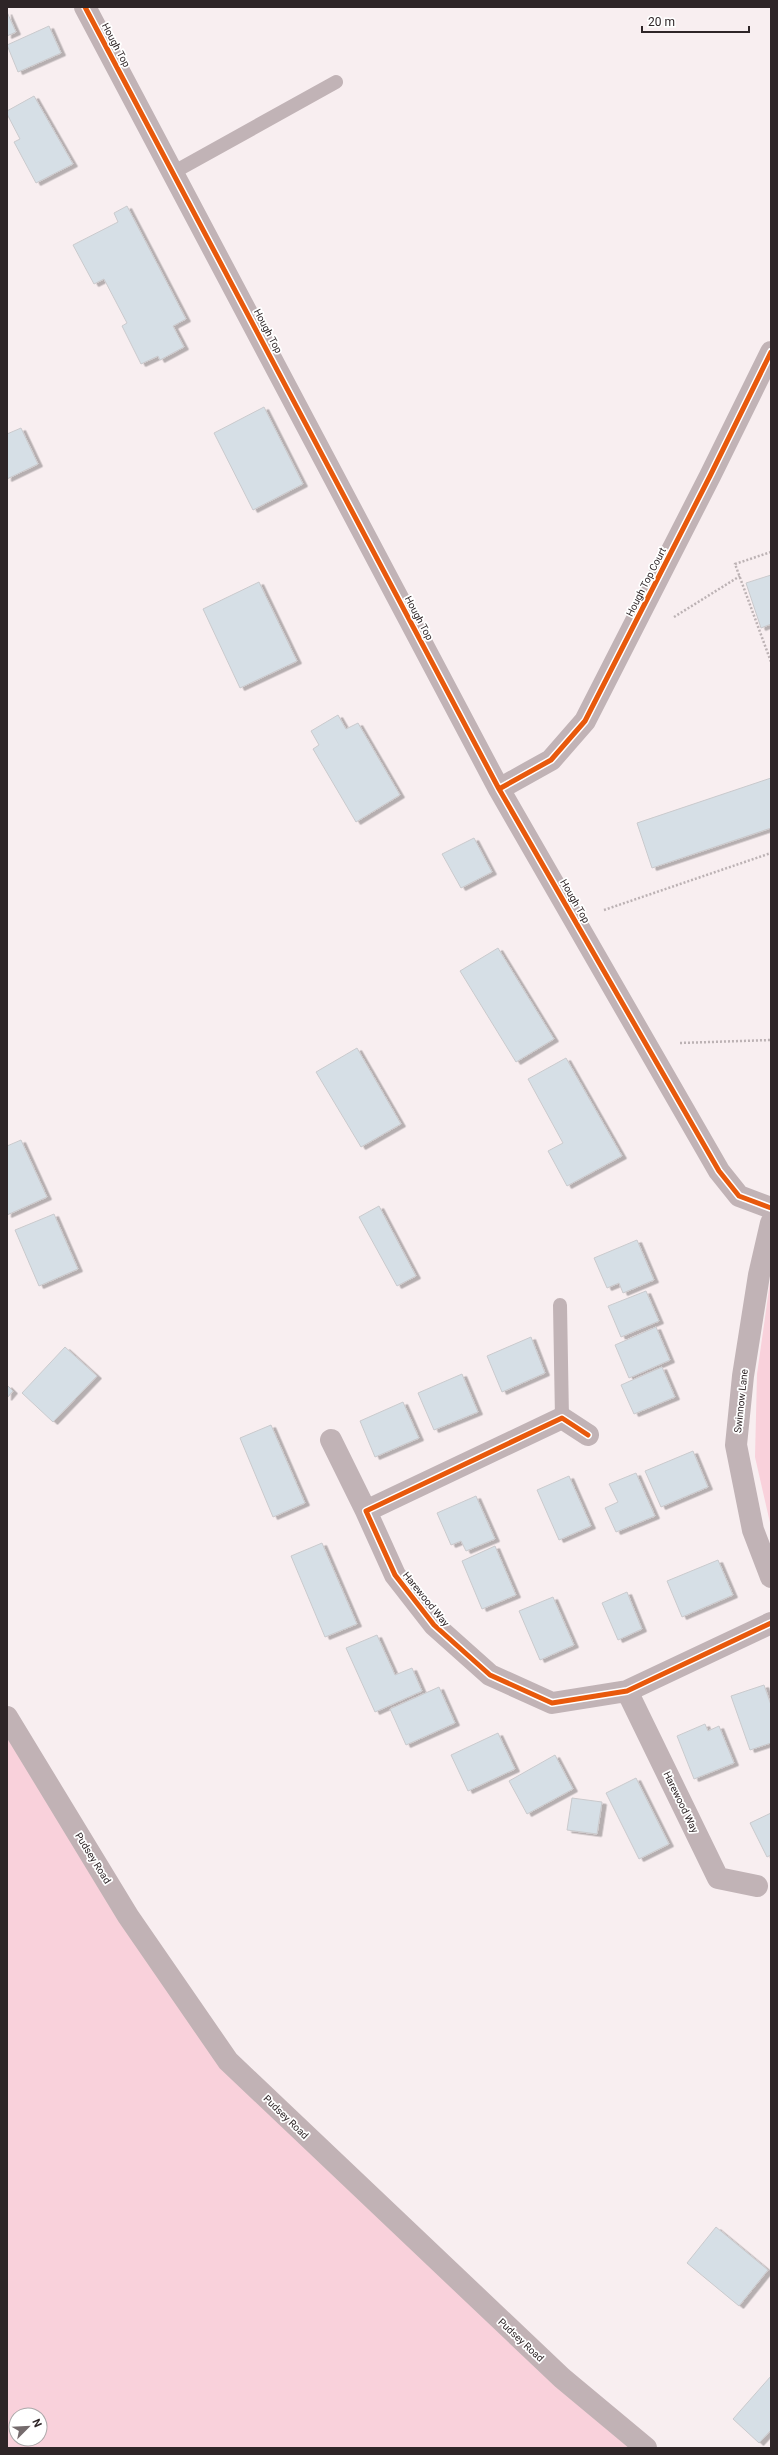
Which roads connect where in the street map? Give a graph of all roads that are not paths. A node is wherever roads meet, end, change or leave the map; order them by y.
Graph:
1 (85, 7) edge
2 (336, 82) dead end
3 (174, 172) junction
4 (771, 352) edge
5 (499, 789) junction
6 (771, 1208) edge
7 (771, 1223) edge
8 (560, 1305) dead end
9 (562, 1418) junction
10 (588, 1435) dead end
11 (331, 1440) dead end
12 (366, 1511) junction
13 (771, 1577) edge
14 (771, 1622) edge
15 (626, 1691) junction
16 (7, 1718) edge
17 (757, 1886) dead end
18 (646, 2448) edge

1 - 3 street, Hough Top
2 - 3 lane
3 - 5 street, Hough Top
4 - 5 street, Hough Top Court
5 - 6 street, Hough Top
7 - 13 street, Swinnow Lane
8 - 9 lane
9 - 10 street
9 - 12 street
11 - 12 street, Harewood Way
12 - 15 street, Harewood Way
14 - 15 street, Harewood Way
15 - 17 street, Harewood Way
16 - 18 main road, Pudsey Road

